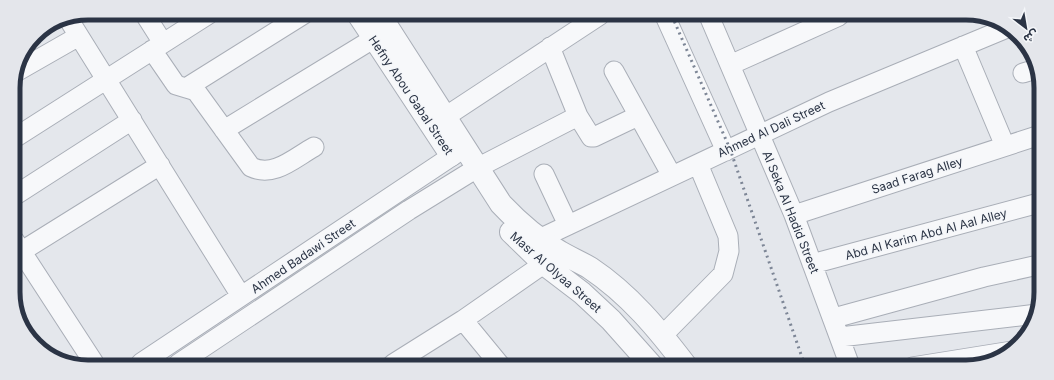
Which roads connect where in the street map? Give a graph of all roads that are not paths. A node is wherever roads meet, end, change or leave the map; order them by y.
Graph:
1 (147, 20) edge
2 (197, 20) edge
3 (294, 20) edge
4 (369, 20) edge
5 (592, 20) edge
6 (667, 20) edge
7 (712, 20) edge
8 (830, 20) edge
9 (70, 22) edge
10 (381, 27) edge
11 (1002, 30) edge
12 (79, 36) junction
13 (963, 46) junction
14 (157, 47) junction
15 (550, 47) junction
16 (730, 65) junction
17 (23, 68) edge
18 (614, 71) dead end
19 (106, 79) junction
20 (186, 88) junction
21 (578, 116) junction
22 (638, 116) junction
23 (445, 117) junction
24 (132, 120) junction
25 (224, 130) junction
26 (20, 135) edge
27 (759, 135) junction
28 (1034, 137) edge
29 (1005, 146) junction
30 (314, 147) dead end
31 (726, 151) junction
32 (458, 152) junction
33 (698, 164) junction
34 (160, 165) junction
35 (471, 172) junction
36 (544, 174) dead end
37 (672, 176) junction
38 (20, 192) edge
39 (1034, 204) edge
40 (794, 215) junction
41 (568, 225) junction
42 (539, 239) junction
43 (20, 244) edge
44 (20, 248) edge
45 (552, 258) junction
46 (812, 264) junction
47 (1034, 267) edge
48 (241, 296) junction
49 (1030, 315) edge
50 (834, 318) junction
51 (463, 320) junction
52 (191, 330) junction
53 (663, 335) junction
54 (840, 336) junction
55 (994, 354) edge
56 (204, 356) edge
57 (92, 360) edge
58 (146, 360) edge
59 (191, 360) edge
60 (399, 360) edge
61 (496, 360) edge
62 (647, 360) edge
63 (682, 360) edge
64 (848, 360) edge
65 (956, 360) edge

1 - 14 street
2 - 14 street
3 - 20 street
4 - 10 street, Hefny Abou Gabal Street
5 - 15 street
6 - 31 street
7 - 16 street, Al Seka Al Hadid Street
8 - 16 street
9 - 12 street
10 - 23 street, Hefny Abou Gabal Street
10 - 25 street
10 - 32 street, Hefny Abou Gabal Street
11 - 13 street, Ahmed Al Dali Street
12 - 17 street
12 - 19 street
13 - 27 street, Ahmed Al Dali Street
13 - 29 street
14 - 19 street
14 - 20 street
15 - 21 street
15 - 23 street
16 - 27 street, Al Seka Al Hadid Street
18 - 22 street
19 - 24 street
19 - 26 street
20 - 25 street
21 - 22 street
21 - 35 street, Ahmed Badawi Street
22 - 37 street
23 - 32 street, Hefny Abou Gabal Street
24 - 34 street
24 - 38 street
25 - 30 street
27 - 31 street, Ahmed Al Dali Street
27 - 40 street, Al Seka Al Hadid Street
28 - 29 street, Saad Farag Alley
29 - 40 street, Saad Farag Alley
31 - 33 street, Ahmed Al Dali Street
32 - 35 street, Hefny Abou Gabal Street
32 - 48 street, Ahmed Badawi Street
33 - 37 street, Ahmed Al Dali Street
33 - 53 street
34 - 43 street
34 - 48 street
35 - 42 street, Masr Al Olyaa Street
35 - 45 street, Masr Al Olyaa Street
35 - 56 street, Ahmed Badawi Street
36 - 41 street
37 - 41 street, Ahmed Al Dali Street
39 - 46 street, Abd Al Karim Abd Al Aal Alley
40 - 46 street, Al Seka Al Hadid Street
41 - 42 street, Ahmed Al Dali Street
42 - 45 street, Masr Al Olyaa Street
44 - 57 street
45 - 51 street
45 - 53 street, Masr Al Olyaa Street
45 - 62 street, Masr Al Olyaa Street
46 - 50 street, Al Seka Al Hadid Street
47 - 50 street
48 - 52 street, Ahmed Badawi Street
49 - 54 street
50 - 54 street, Al Seka Al Hadid Street
51 - 60 street
51 - 61 street
52 - 56 street
52 - 58 street, Ahmed Badawi Street
53 - 63 street, Masr Al Olyaa Street
54 - 64 street, Al Seka Al Hadid Street
55 - 65 street
56 - 59 street, Ahmed Badawi Street

